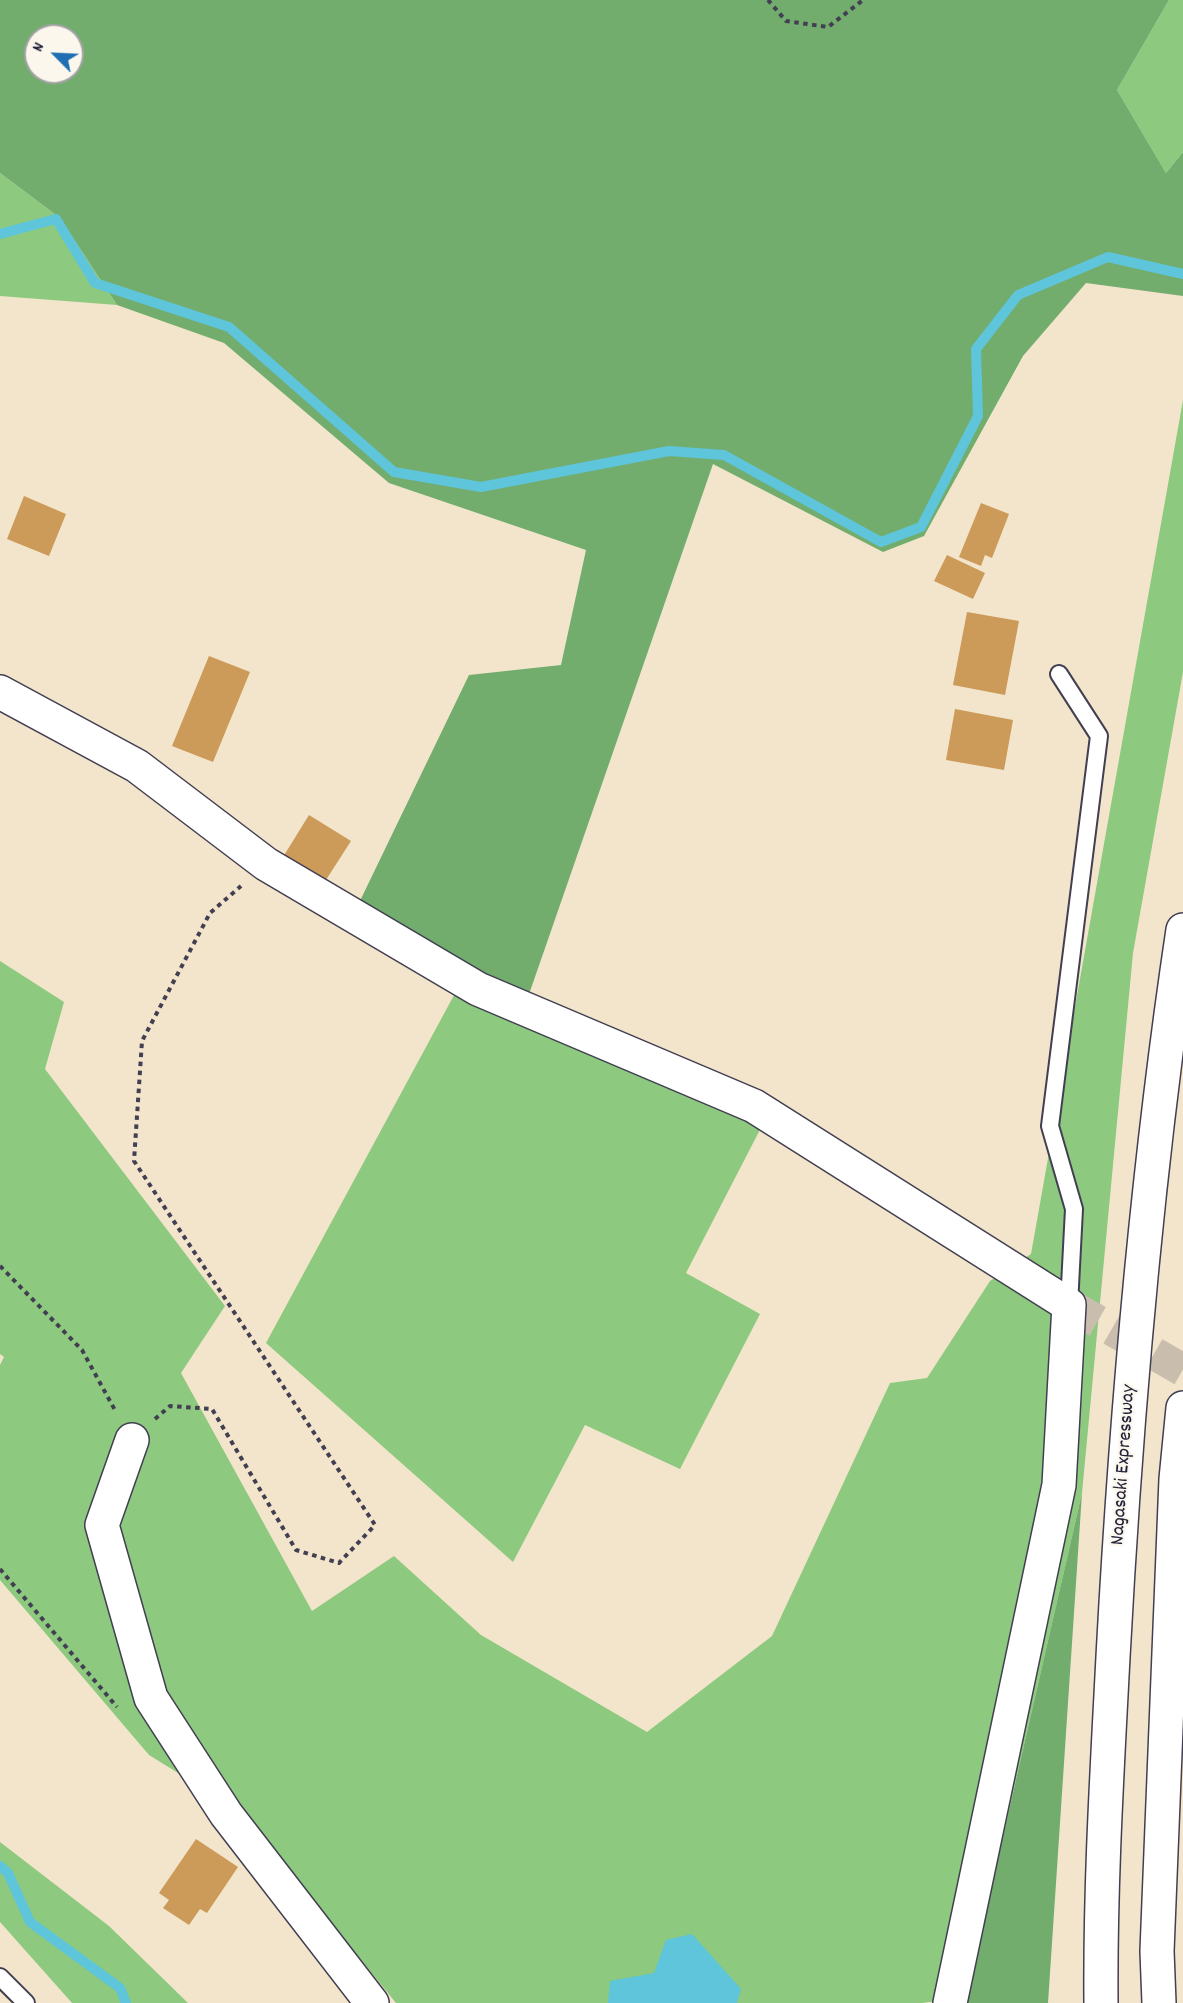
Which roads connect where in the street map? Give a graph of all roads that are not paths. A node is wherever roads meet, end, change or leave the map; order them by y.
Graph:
1 (1059, 674) dead end
2 (0, 692) edge
3 (1183, 930) edge
4 (1069, 1305) junction
5 (1183, 1408) edge
6 (132, 1440) road end
7 (0, 1977) edge
8 (27, 2003) edge
9 (372, 2003) edge
10 (950, 2003) edge
11 (1101, 2003) edge
12 (1159, 2003) edge

1 - 4 lane
2 - 4 main road
3 - 11 main road, Nagasaki Expressway
4 - 10 main road
5 - 12 main road
6 - 9 main road
7 - 8 lane

